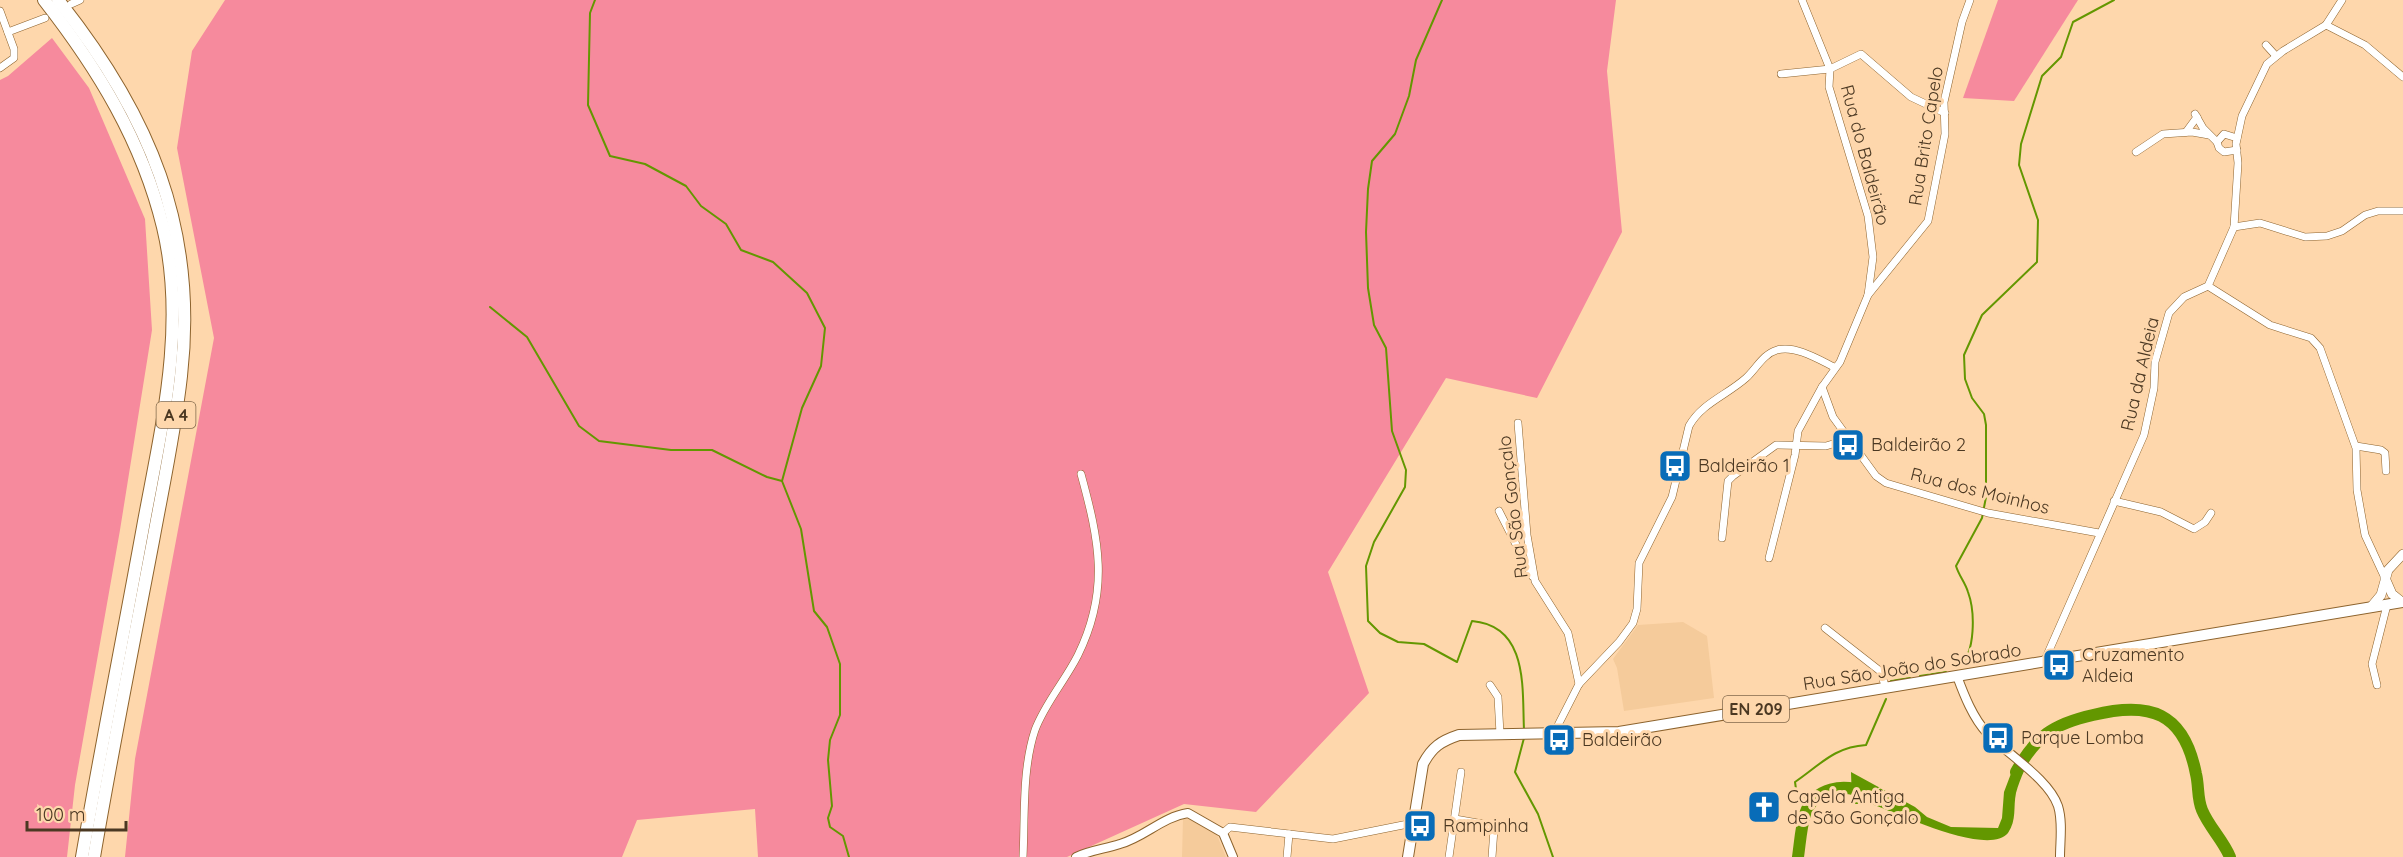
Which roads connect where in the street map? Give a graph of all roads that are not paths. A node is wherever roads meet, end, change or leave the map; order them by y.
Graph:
1 (44, 0) edge
2 (80, 0) edge
3 (1802, 0) edge
4 (1970, 0) edge
5 (2330, 0) edge
6 (2342, 0) edge
7 (65, 2) edge
8 (2335, 7) junction
9 (0, 11) edge
10 (45, 18) dead end
11 (2326, 25) junction
12 (8, 32) junction
13 (2266, 45) dead end
14 (2276, 56) junction
15 (0, 68) edge
16 (1830, 69) junction
17 (1781, 74) dead end
18 (2403, 77) edge
19 (1945, 113) junction
20 (2186, 132) junction
21 (2209, 135) junction
22 (2237, 138) junction
23 (2217, 142) junction
24 (2237, 150) junction
25 (2136, 152) dead end
26 (2403, 211) edge
27 (2234, 227) junction
28 (2208, 286) junction
29 (1868, 295) junction
30 (1834, 367) junction
31 (1822, 387) junction
32 (1518, 423) dead end
33 (1849, 439) junction
34 (1795, 445) junction
35 (2356, 446) junction
36 (2386, 471) dead end
37 (1081, 474) dead end
38 (2114, 501) junction
39 (1499, 511) dead end
40 (2211, 513) dead end
41 (2099, 533) junction
42 (1722, 538) dead end
43 (2403, 554) edge
44 (1769, 558) dead end
45 (2385, 578) junction
46 (1535, 581) junction
47 (2381, 595) junction
48 (2389, 600) junction
49 (2403, 602) edge
50 (2371, 608) junction
51 (1825, 628) dead end
52 (2044, 662) junction
53 (1957, 676) junction
54 (1579, 684) junction
55 (1490, 685) dead end
56 (2377, 685) dead end
57 (1886, 688) junction
58 (1554, 733) junction
59 (1500, 734) junction
60 (1461, 772) dead end
61 (1455, 819) junction
62 (1413, 823) junction
63 (1223, 833) junction
64 (1289, 834) junction
65 (82, 857) edge
66 (94, 857) edge
67 (1023, 857) edge
68 (1076, 857) edge
69 (1233, 857) edge
70 (1287, 857) edge
71 (1408, 857) edge
72 (1449, 857) edge
73 (1492, 857) edge
74 (2060, 857) edge

1 - 65 highway, A 4
2 - 7 street
3 - 16 street, Rua do Baldeirão
4 - 19 street, Rua Brito Capelo
5 - 8 street
6 - 8 street
7 - 66 highway, A 4
8 - 11 street
9 - 12 street
10 - 12 street
11 - 14 street
11 - 18 street
12 - 15 street
13 - 14 street
14 - 22 street
16 - 17 street
16 - 19 street
16 - 29 street, Rua do Baldeirão
19 - 29 street, Rua Brito Capelo
20 - 21 street
20 - 21 street
20 - 25 street
21 - 23 street
22 - 23 street
22 - 24 street
23 - 24 street
24 - 27 street
26 - 27 street
27 - 28 street
28 - 35 street
28 - 38 street, Rua da Aldeia
29 - 30 street, Rua do Baldeirão
30 - 31 street
30 - 54 street
31 - 33 street, Rua dos Moinhos
31 - 34 street
32 - 46 street, Rua São Gonçalo
33 - 34 street
33 - 41 street, Rua dos Moinhos
34 - 42 street
34 - 44 street
35 - 36 street
35 - 45 street
37 - 67 street
38 - 40 street
38 - 41 street, Rua da Aldeia
39 - 46 street
41 - 52 street, Rua da Aldeia
43 - 45 main road
45 - 47 main road
45 - 48 main road
46 - 54 street, Rua São Gonçalo
47 - 48 main road
47 - 50 main road
48 - 49 main road, Rua São João do Sobrado / EN 209
48 - 50 main road, Rua São João do Sobrado / EN 209
48 - 56 street
50 - 52 main road, Rua São João do Sobrado / EN 209
51 - 57 street
52 - 53 main road, Rua São João do Sobrado / EN 209
53 - 57 main road, Rua São João do Sobrado / EN 209
53 - 74 street
54 - 58 street
55 - 59 street
57 - 58 main road, Rua São João do Sobrado / EN 209
58 - 59 main road, Rua São João do Sobrado / EN 209
59 - 62 main road, Rua São João do Sobrado / EN 209
60 - 61 street
61 - 72 street
61 - 73 street
62 - 64 street
62 - 71 main road, Rua São João do Sobrado / EN 209
63 - 64 street
63 - 68 street
63 - 69 street
64 - 70 street

